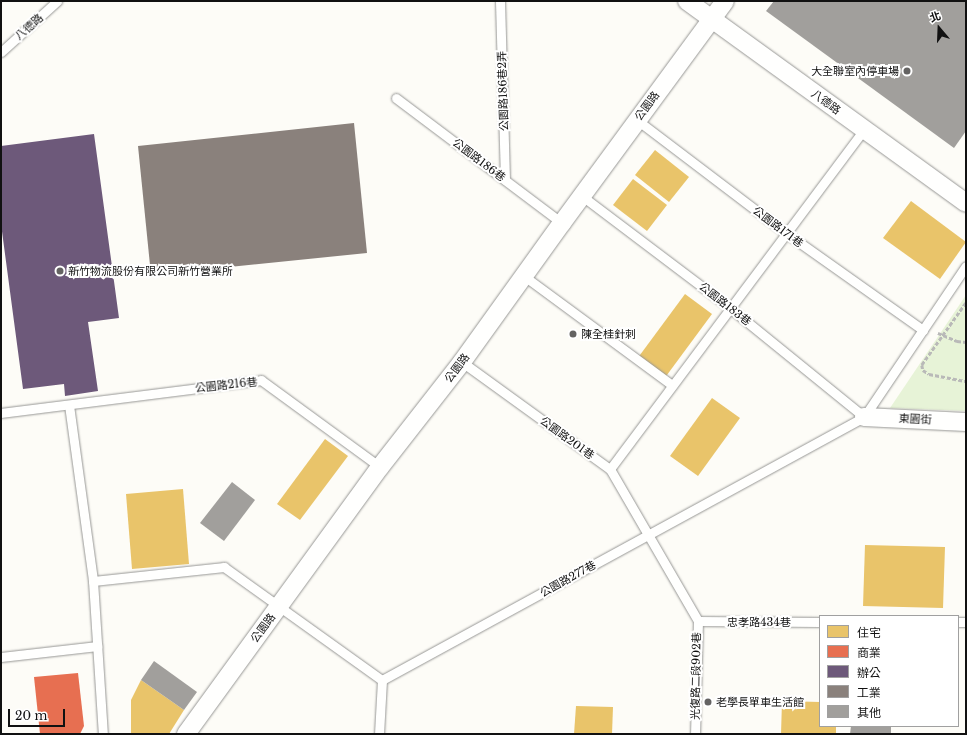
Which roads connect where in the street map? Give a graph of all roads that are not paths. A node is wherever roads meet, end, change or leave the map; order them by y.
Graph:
1 (57, 1) edge
2 (500, 1) edge
3 (688, 1) edge
4 (725, 1) edge
5 (712, 19) junction
6 (1, 52) edge
7 (396, 98) dead end
8 (637, 120) junction
9 (864, 130) junction
10 (505, 180) junction
11 (582, 196) junction
12 (966, 203) edge
13 (562, 223) junction
14 (786, 233) junction
15 (966, 266) edge
16 (524, 276) junction
17 (730, 308) junction
18 (924, 328) junction
19 (462, 362) junction
20 (672, 385) junction
21 (70, 405) junction
22 (1, 413) edge
23 (864, 417) junction
24 (966, 422) edge
25 (380, 467) junction
26 (610, 469) junction
27 (648, 535) junction
28 (93, 582) junction
29 (278, 607) junction
30 (698, 621) junction
31 (819, 622) edge
32 (97, 646) junction
33 (1, 657) edge
34 (382, 680) junction
35 (104, 734) edge
36 (186, 734) edge
37 (379, 734) edge
38 (695, 734) edge

1 - 6 lane, 八德路
2 - 10 lane, 公園路186巷2弄
3 - 5 street, 八德路
4 - 5 street, 公園路
5 - 8 street, 公園路
5 - 9 street, 八德路
7 - 10 lane, 公園路186巷
8 - 11 street, 公園路
8 - 14 lane, 公園路171巷
9 - 12 street, 八德路
9 - 14 lane
10 - 13 lane, 公園路186巷
11 - 13 street, 公園路
11 - 17 lane, 公園路183巷
13 - 16 street, 公園路
14 - 17 lane
14 - 18 lane, 公園路171巷
15 - 18 lane
16 - 19 street, 公園路
16 - 20 lane
17 - 20 lane
17 - 23 lane, 公園路183巷
18 - 23 lane
19 - 25 street, 公園路
19 - 26 lane, 公園路201巷
20 - 26 lane
21 - 22 lane, 公園路216巷
21 - 25 lane, 公園路216巷
21 - 28 lane
23 - 24 street, 東園街
23 - 27 lane, 公園路277巷
25 - 29 street, 公園路
26 - 27 lane, 公園路201巷
27 - 30 lane, 光復路二段902巷
27 - 34 lane, 公園路277巷
28 - 29 lane
28 - 32 lane
29 - 34 lane
29 - 36 street, 公園路
30 - 31 lane, 忠孝路434巷
30 - 38 lane, 光復路二段902巷
32 - 33 lane
32 - 35 lane
34 - 37 lane

